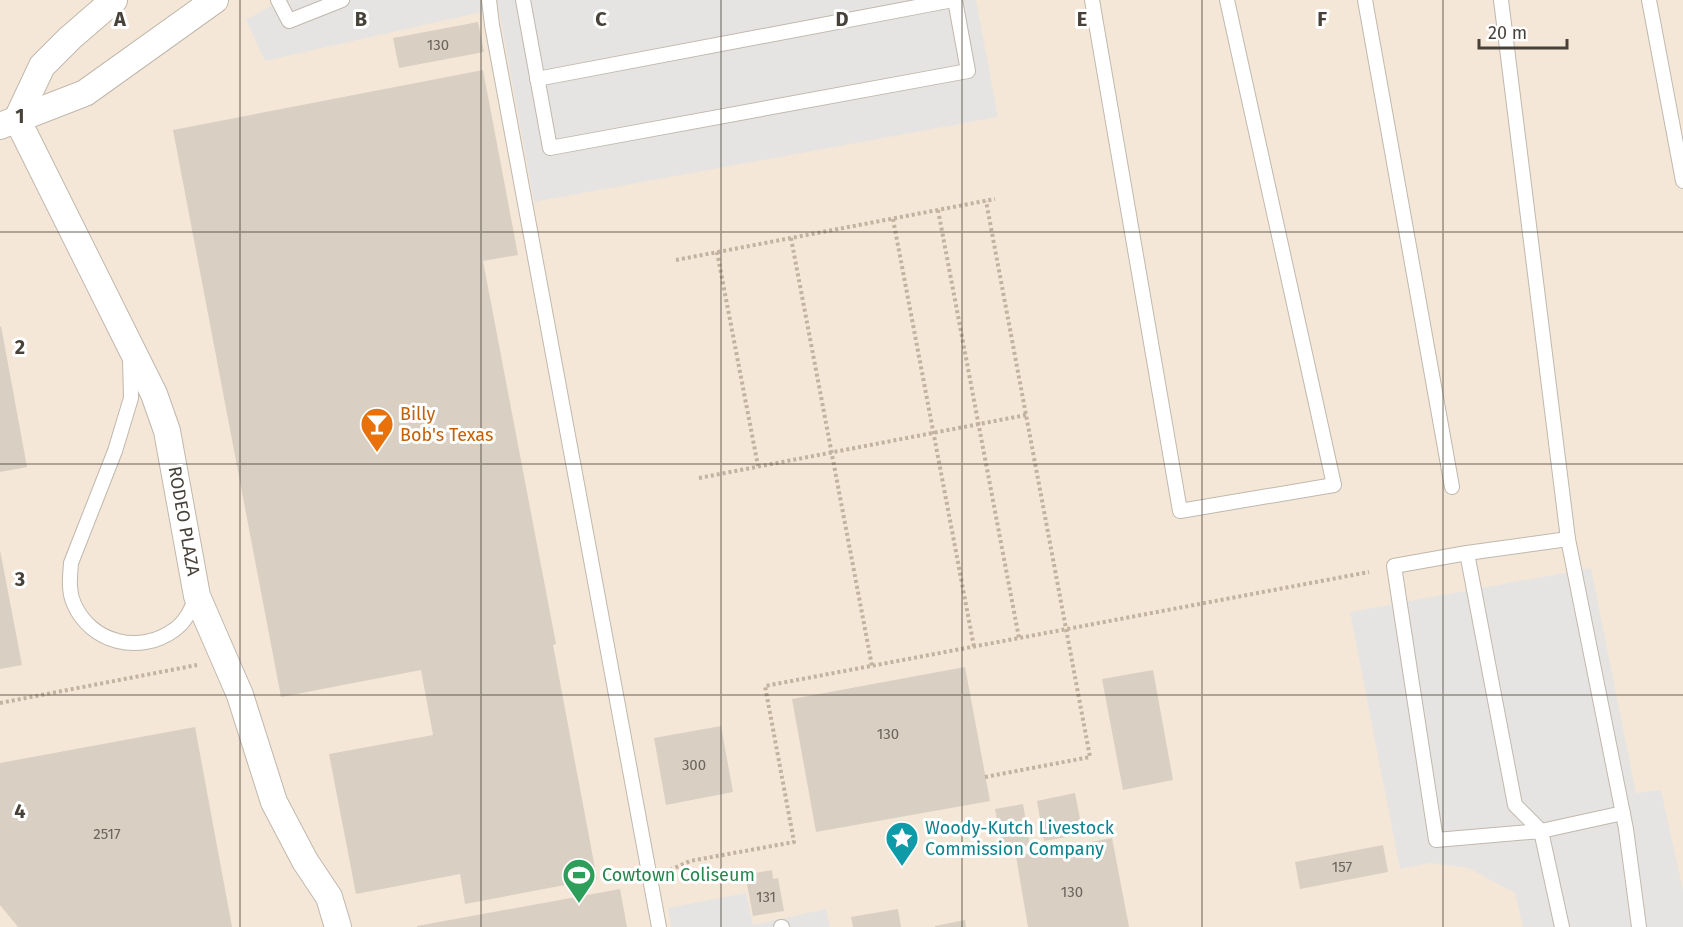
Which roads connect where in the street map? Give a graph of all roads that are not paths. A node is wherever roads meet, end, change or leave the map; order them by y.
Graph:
1 (114, 0) edge
2 (214, 0) edge
3 (278, 0) edge
4 (342, 0) edge
5 (489, 0) edge
6 (523, 0) edge
7 (954, 0) edge
8 (1092, 0) edge
9 (1227, 0) edge
10 (1365, 0) edge
11 (1501, 0) edge
12 (1649, 0) edge
13 (537, 79) junction
14 (8, 122) edge
15 (1683, 182) edge
16 (129, 344) junction
17 (1452, 487) dead end
18 (1568, 539) junction
19 (1467, 553) junction
20 (197, 596) junction
21 (1623, 813) junction
22 (1541, 831) junction
23 (338, 927) edge
24 (659, 927) edge
25 (1562, 927) edge
26 (1639, 927) edge

1 - 14 street
2 - 14 street
3 - 4 lane
5 - 24 lane
6 - 13 lane
7 - 13 lane
7 - 13 lane
8 - 9 lane
10 - 17 lane
11 - 18 lane
12 - 15 lane
14 - 16 street, RODEO PLAZA
16 - 20 street, RODEO PLAZA
16 - 20 lane
18 - 19 lane
18 - 21 lane
19 - 22 lane
19 - 22 lane
20 - 23 street, RODEO PLAZA
21 - 22 lane
21 - 26 lane
22 - 25 lane

